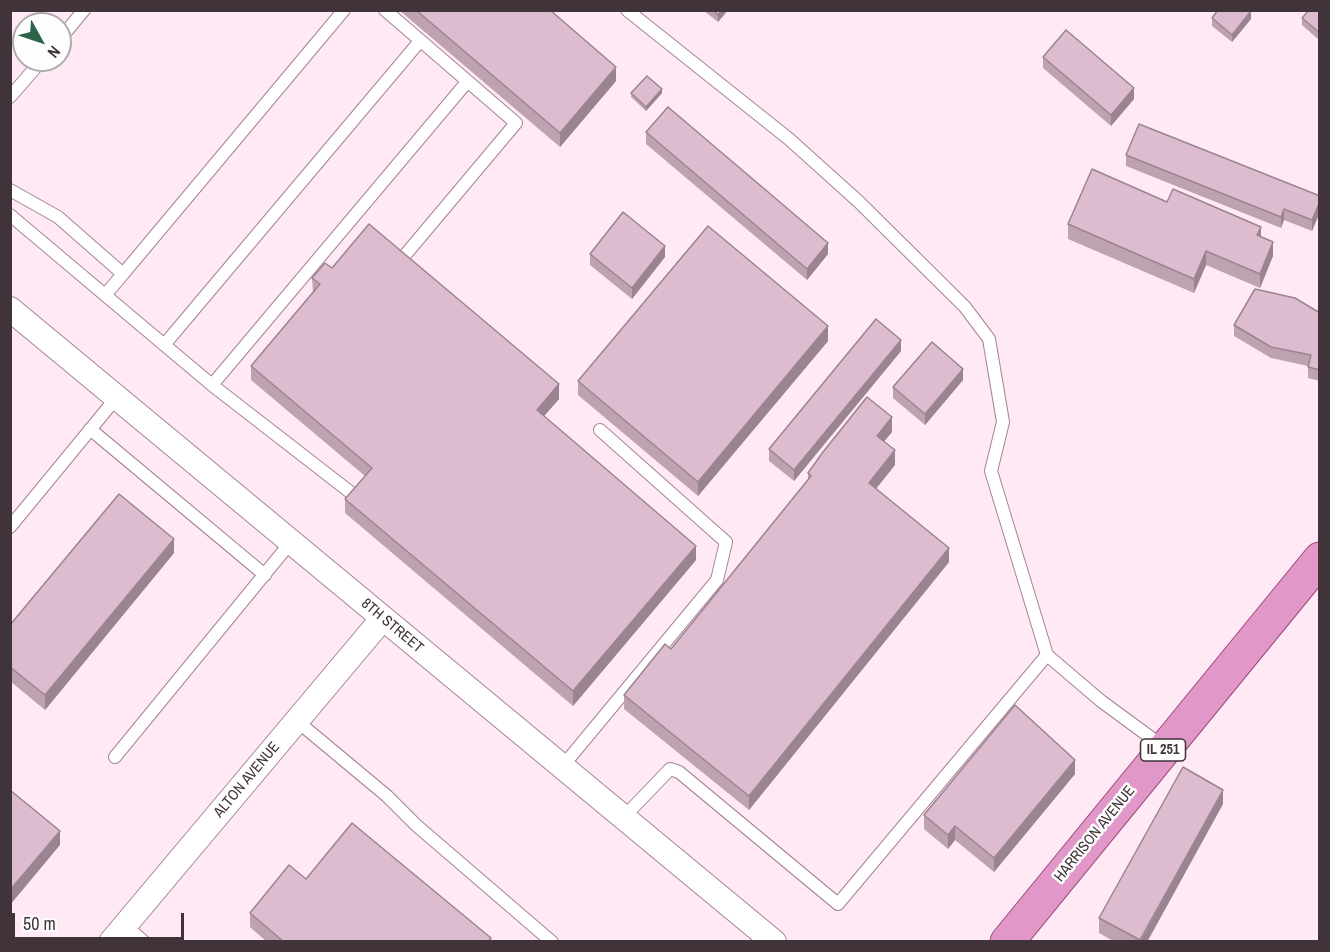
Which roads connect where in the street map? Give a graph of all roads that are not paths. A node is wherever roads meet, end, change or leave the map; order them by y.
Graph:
1 (84, 10) edge
2 (344, 10) edge
3 (385, 10) edge
4 (627, 10) edge
5 (72, 24) edge
6 (420, 41) junction
7 (32, 72) edge
8 (467, 82) junction
9 (10, 97) edge
10 (10, 190) edge
11 (10, 215) edge
12 (406, 254) edge
13 (123, 274) junction
14 (105, 295) junction
15 (10, 309) edge
16 (164, 345) junction
17 (212, 385) junction
18 (117, 397) junction
19 (90, 429) junction
20 (600, 430) dead end
21 (350, 492) edge
22 (10, 527) edge
23 (291, 542) junction
24 (1320, 559) edge
25 (265, 575) junction
26 (383, 618) junction
27 (1047, 655) junction
28 (297, 721) junction
29 (1165, 748) junction
30 (115, 757) dead end
31 (562, 766) junction
32 (624, 818) junction
33 (118, 933) edge
34 (144, 942) edge
35 (552, 942) edge
36 (774, 942) edge
37 (1007, 942) edge

1 - 5 lane
2 - 13 lane
3 - 6 lane
4 - 27 lane
6 - 8 lane
6 - 16 lane
7 - 9 lane
8 - 12 lane
8 - 17 lane
10 - 13 lane
11 - 14 lane
13 - 14 lane
14 - 16 lane
15 - 18 street, 8TH STREET
16 - 17 lane
17 - 21 lane
18 - 19 lane
18 - 23 street, 8TH STREET
19 - 22 lane
19 - 25 lane
20 - 31 lane
23 - 25 lane
23 - 26 street, 8TH STREET
24 - 29 main road, HARRISON AVENUE / IL 251
25 - 30 lane
26 - 28 street, ALTON AVENUE
26 - 31 street, 8TH STREET
27 - 29 lane
27 - 32 lane
28 - 33 street, ALTON AVENUE
28 - 35 lane
29 - 37 main road, HARRISON AVENUE / IL 251
31 - 32 street, 8TH STREET
32 - 36 street, 8TH STREET
33 - 34 lane

